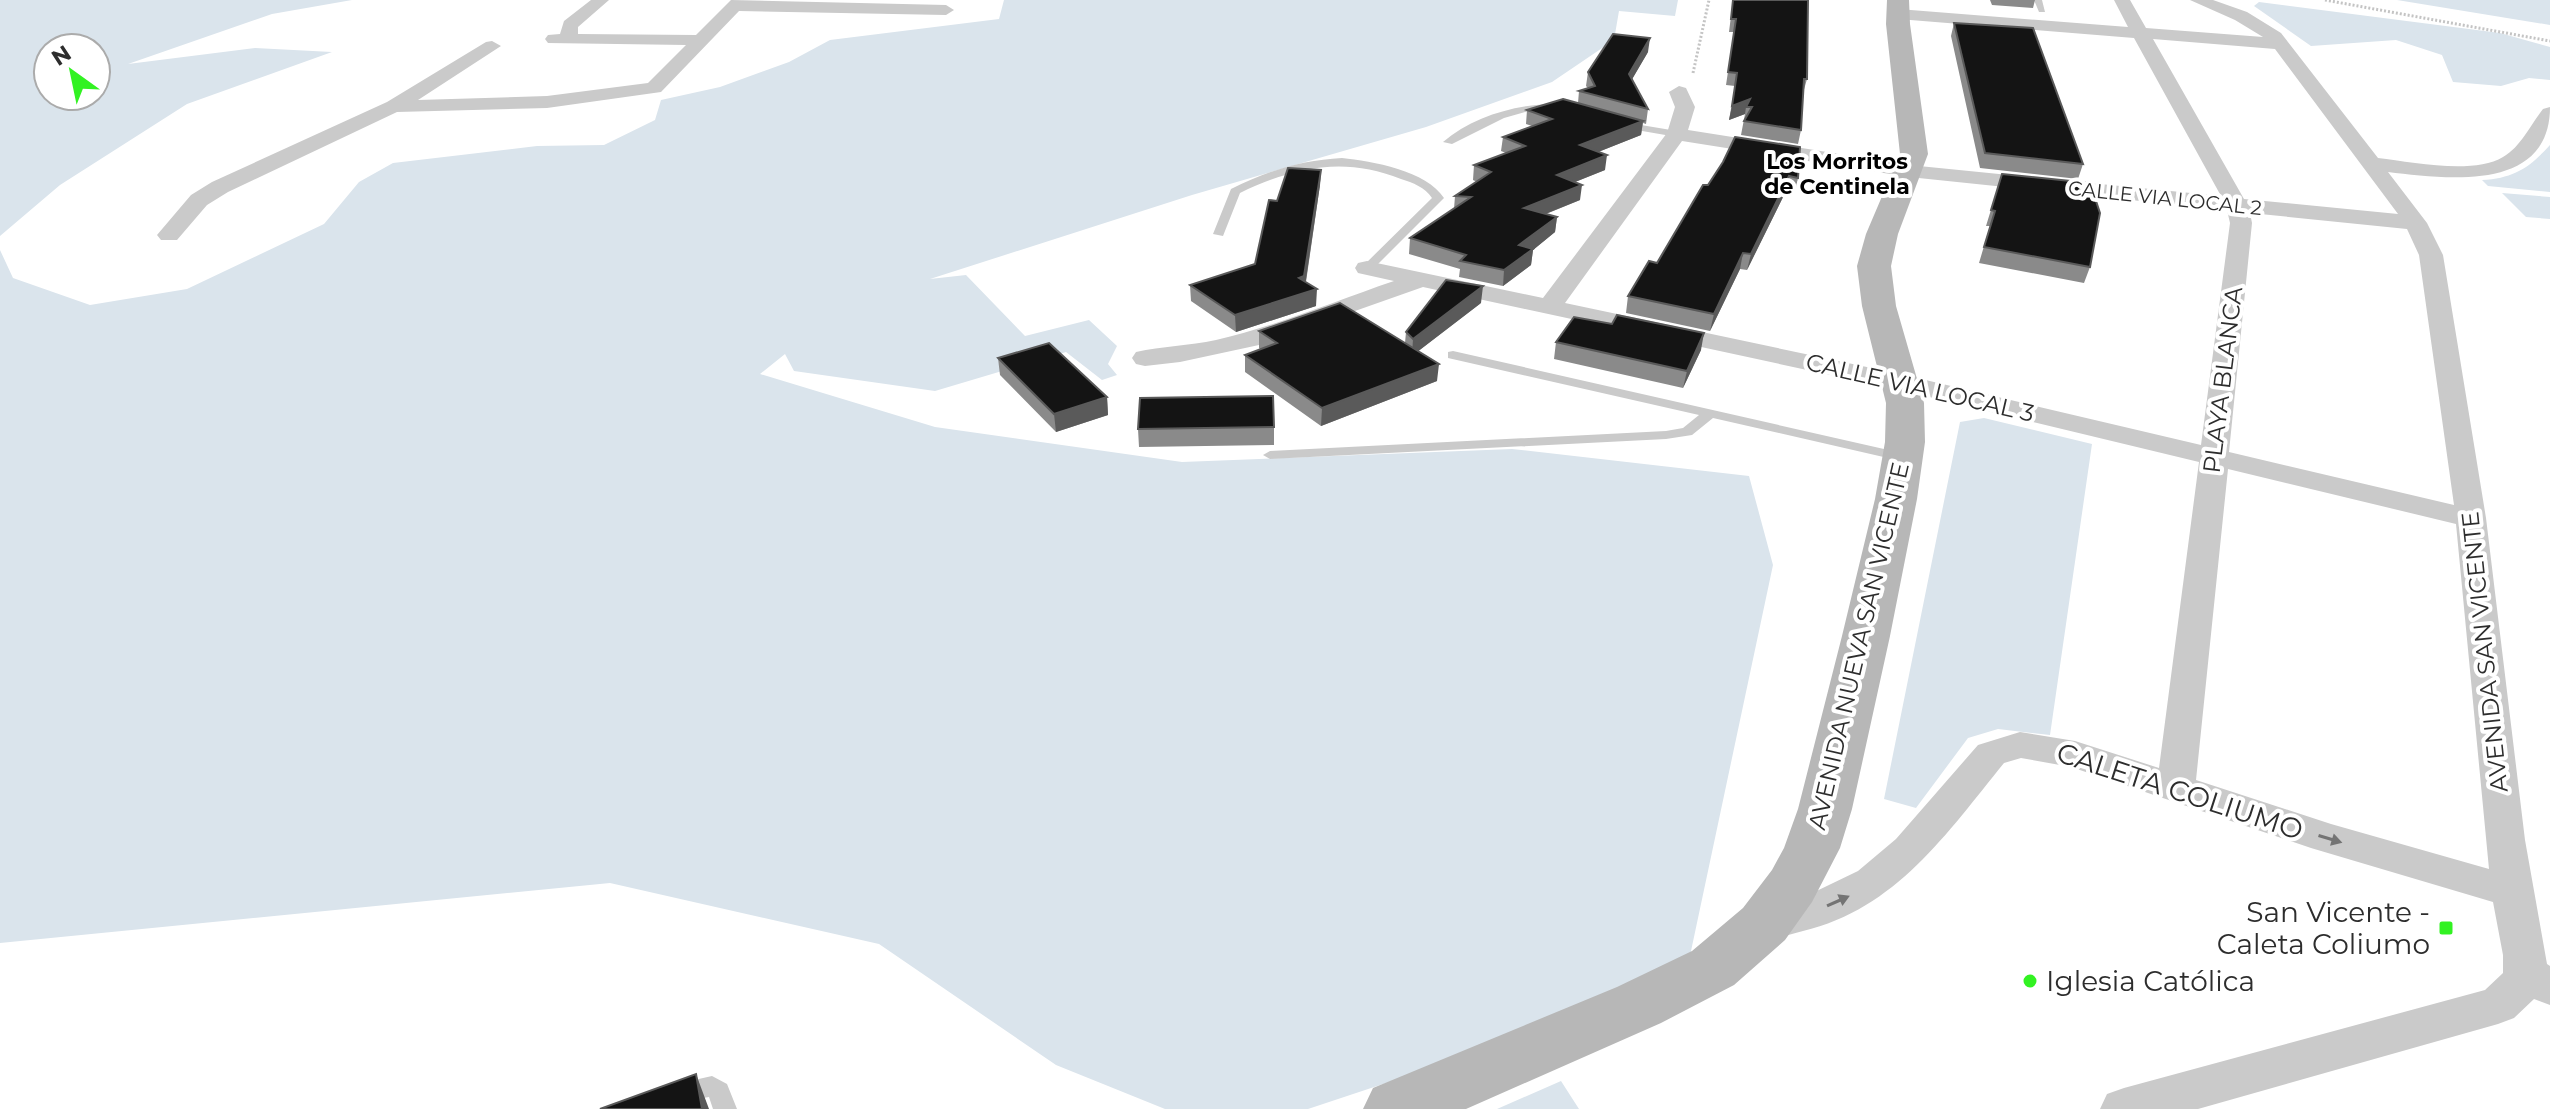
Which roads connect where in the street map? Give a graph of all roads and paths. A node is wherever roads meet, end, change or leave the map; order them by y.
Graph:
1 (601, 0) edge
2 (1709, 0) edge
3 (2122, 0) edge
4 (2198, 0) edge
5 (2325, 0) edge
6 (737, 3) edge
7 (1898, 7) edge
8 (946, 10) dead end
9 (2139, 33) junction
10 (699, 40) junction
11 (2550, 41) edge
12 (2281, 44) junction
13 (492, 46) dead end
14 (1679, 92) joint
15 (394, 106) junction
16 (1571, 109) edge
17 (2550, 113) edge
18 (1613, 123) edge
19 (1677, 134) junction
20 (1448, 142) dead end
21 (2372, 164) junction
22 (1909, 171) junction
23 (2237, 206) junction
24 (2416, 223) junction
25 (1219, 234) dead end
26 (169, 235) dead end
27 (1367, 268) joint
28 (1423, 279) junction
29 (1551, 305) junction
30 (1453, 355) dead end
31 (1145, 358) dead end
32 (1900, 382) junction
33 (1712, 412) junction
34 (1270, 455) dead end
35 (2214, 456) junction
36 (1903, 457) junction
37 (2471, 518) junction
38 (2176, 789) junction
39 (2512, 892) junction
40 (1764, 924) junction
41 (2537, 980) edge
42 (655, 1100) edge
43 (725, 1109) edge
44 (1396, 1109) edge
45 (2124, 1109) edge

1 - 10 street
2 - 14 path
3 - 9 street, PLAYA BLANCA
4 - 12 street, AVENIDA SAN VICENTE
5 - 11 path
6 - 8 street
6 - 10 street
7 - 9 street
7 - 22 street, AVENIDA NUEVA SAN VICENTE
9 - 12 street
9 - 23 street, PLAYA BLANCA
10 - 15 street
12 - 21 street, AVENIDA SAN VICENTE
13 - 15 street
14 - 19 street
15 - 26 street
16 - 20 lane
17 - 21 street
18 - 19 lane
19 - 22 street, CALLE VIA LOCAL 2
19 - 29 street
21 - 24 street, AVENIDA SAN VICENTE
22 - 23 street, CALLE VIA LOCAL 2
22 - 32 street, AVENIDA NUEVA SAN VICENTE
23 - 24 street, CALLE VIA LOCAL 2
23 - 35 street, PLAYA BLANCA
24 - 37 street, AVENIDA SAN VICENTE
25 - 27 lane
27 - 28 street, CALLE VIA LOCAL 3
28 - 29 street, CALLE VIA LOCAL 3
28 - 31 street
29 - 32 street, CALLE VIA LOCAL 3
30 - 33 lane
32 - 35 street, CALLE VIA LOCAL 3
32 - 36 street, AVENIDA NUEVA SAN VICENTE
33 - 34 lane
33 - 36 lane
35 - 37 street, CALLE VIA LOCAL 3
35 - 38 street, PLAYA BLANCA
36 - 40 street, AVENIDA NUEVA SAN VICENTE
37 - 39 street, AVENIDA SAN VICENTE
38 -> 39 street, CALETA COLIUMO
40 -> 38 street, CALETA COLIUMO
39 - 41 street, AVENIDA SAN VICENTE
40 - 44 street, AVENIDA NUEVA SAN VICENTE
41 - 45 street, AVENIDA SAN VICENTE
42 - 43 lane

